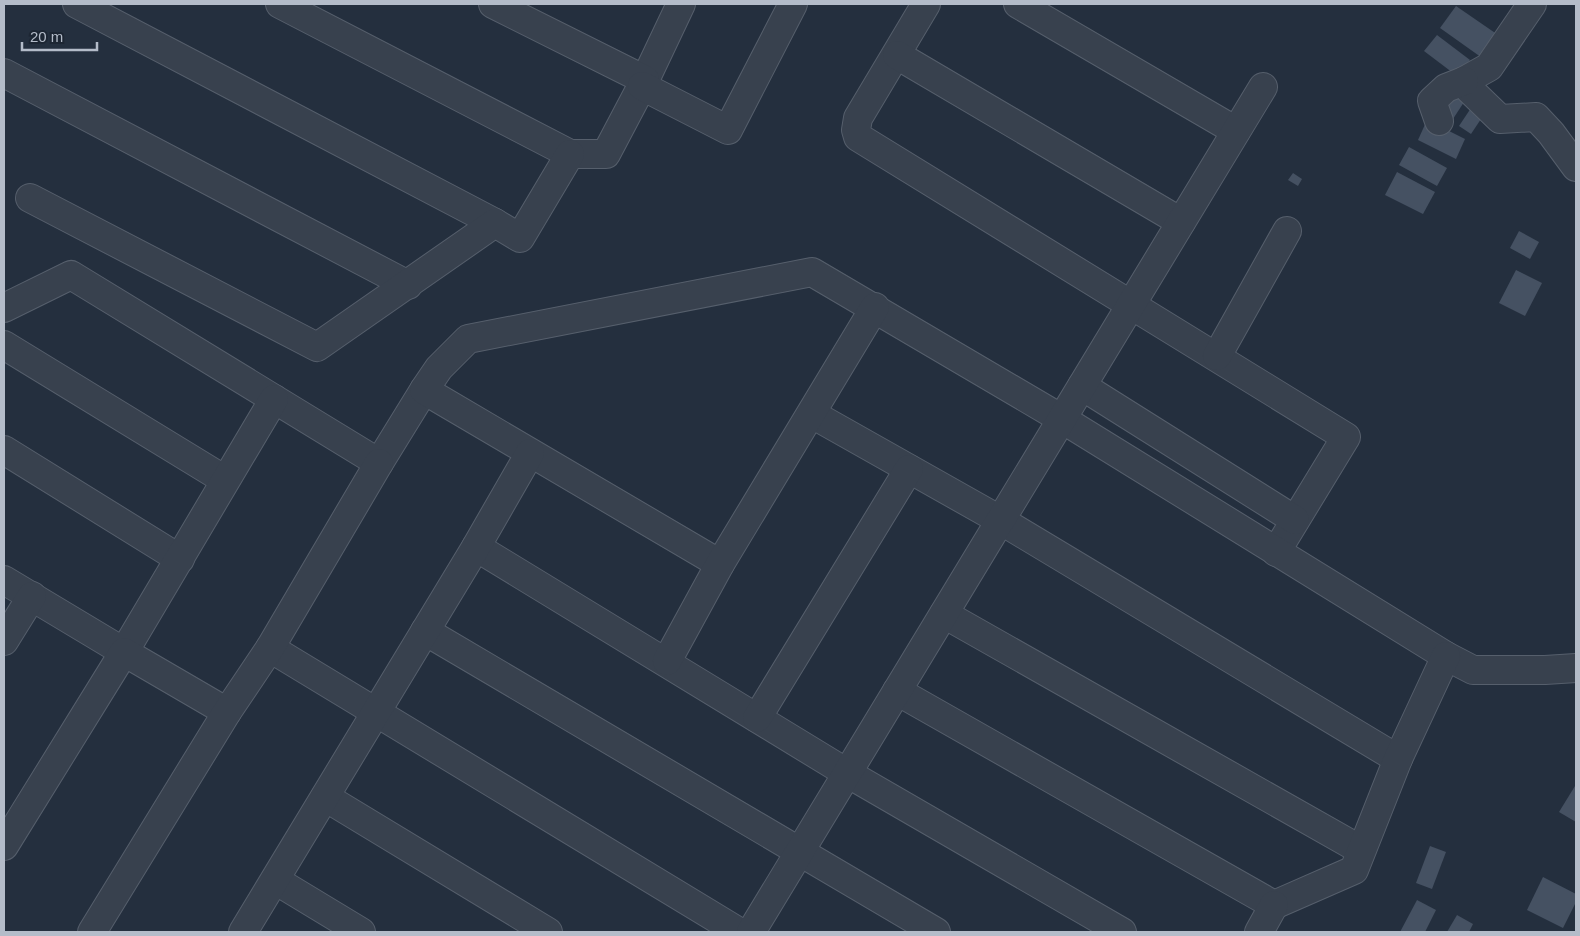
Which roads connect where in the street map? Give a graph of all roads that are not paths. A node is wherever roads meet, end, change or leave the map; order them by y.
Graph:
1 (77, 4) edge
2 (280, 4) edge
3 (493, 4) edge
4 (681, 4) edge
5 (793, 4) edge
6 (926, 4) edge
7 (1018, 4) edge
8 (1532, 4) edge
9 (897, 55) junction
10 (4, 74) edge
11 (1464, 81) junction
12 (643, 83) junction
13 (1263, 87) dead end
14 (1439, 121) dead end
15 (1236, 131) junction
16 (570, 154) junction
17 (1576, 167) edge
18 (30, 198) dead end
19 (495, 222) junction
20 (1181, 222) junction
21 (1287, 231) dead end
22 (408, 285) junction
23 (1131, 305) junction
24 (875, 307) junction
25 (4, 308) edge
26 (4, 345) edge
27 (1217, 356) junction
28 (1082, 386) junction
29 (424, 390) junction
30 (274, 399) junction
31 (812, 414) junction
32 (1062, 419) junction
33 (4, 450) edge
34 (530, 453) junction
35 (379, 463) junction
36 (909, 469) junction
37 (225, 480) junction
38 (1000, 520) junction
39 (1295, 520) junction
40 (476, 547) junction
41 (1276, 552) junction
42 (180, 559) junction
43 (720, 564) junction
44 (4, 580) edge
45 (32, 596) junction
46 (944, 614) junction
47 (425, 632) junction
48 (4, 641) edge
49 (270, 648) junction
50 (124, 652) junction
51 (1446, 656) junction
52 (667, 661) junction
53 (1576, 668) edge
54 (897, 691) junction
55 (226, 712) junction
56 (377, 712) junction
57 (757, 718) junction
58 (1398, 759) junction
59 (847, 773) junction
60 (325, 797) junction
61 (4, 846) edge
62 (1361, 850) junction
63 (799, 853) junction
64 (275, 880) junction
65 (1274, 905) junction
66 (92, 932) edge
67 (243, 932) edge
68 (361, 932) edge
69 (548, 932) edge
70 (739, 932) edge
71 (751, 932) edge
72 (936, 932) edge
73 (1122, 932) edge
74 (1259, 932) edge

1 - 19 street
2 - 16 street
3 - 12 street
4 - 12 street
5 - 12 street
6 - 9 street
7 - 15 street
8 - 11 street
9 - 20 street
9 - 23 street
10 - 22 street
11 - 14 street
11 - 17 street
12 - 16 street
13 - 15 street
15 - 20 street
16 - 19 street
18 - 22 street
19 - 22 street
20 - 23 street
21 - 27 street
23 - 27 street
23 - 28 street
24 - 29 street
24 - 31 street
24 - 32 street
25 - 30 street
26 - 37 street
27 - 39 street
28 - 32 street
28 - 39 street
29 - 34 street
29 - 35 street
30 - 35 street
30 - 37 street
31 - 36 street
31 - 43 street
32 - 38 street
32 - 41 street
33 - 42 street
34 - 40 street
34 - 43 street
35 - 49 street
36 - 38 street
36 - 57 street
37 - 42 street
38 - 46 street
38 - 58 street
39 - 41 street
40 - 47 street
40 - 52 street
41 - 51 street
42 - 50 street
43 - 52 street
44 - 45 street
45 - 48 street
45 - 50 street
46 - 54 street
46 - 62 street
47 - 56 street
47 - 63 street
49 - 55 street
49 - 56 street
50 - 55 street
50 - 61 street
51 - 53 street
51 - 58 street
52 - 57 street
54 - 59 street
54 - 65 street
55 - 66 street
56 - 60 street
56 - 70 street
57 - 59 street
58 - 62 street
59 - 63 street
59 - 73 street
60 - 64 street
60 - 69 street
62 - 65 street
63 - 71 street
63 - 72 street
64 - 67 street
64 - 68 street
65 - 74 street

